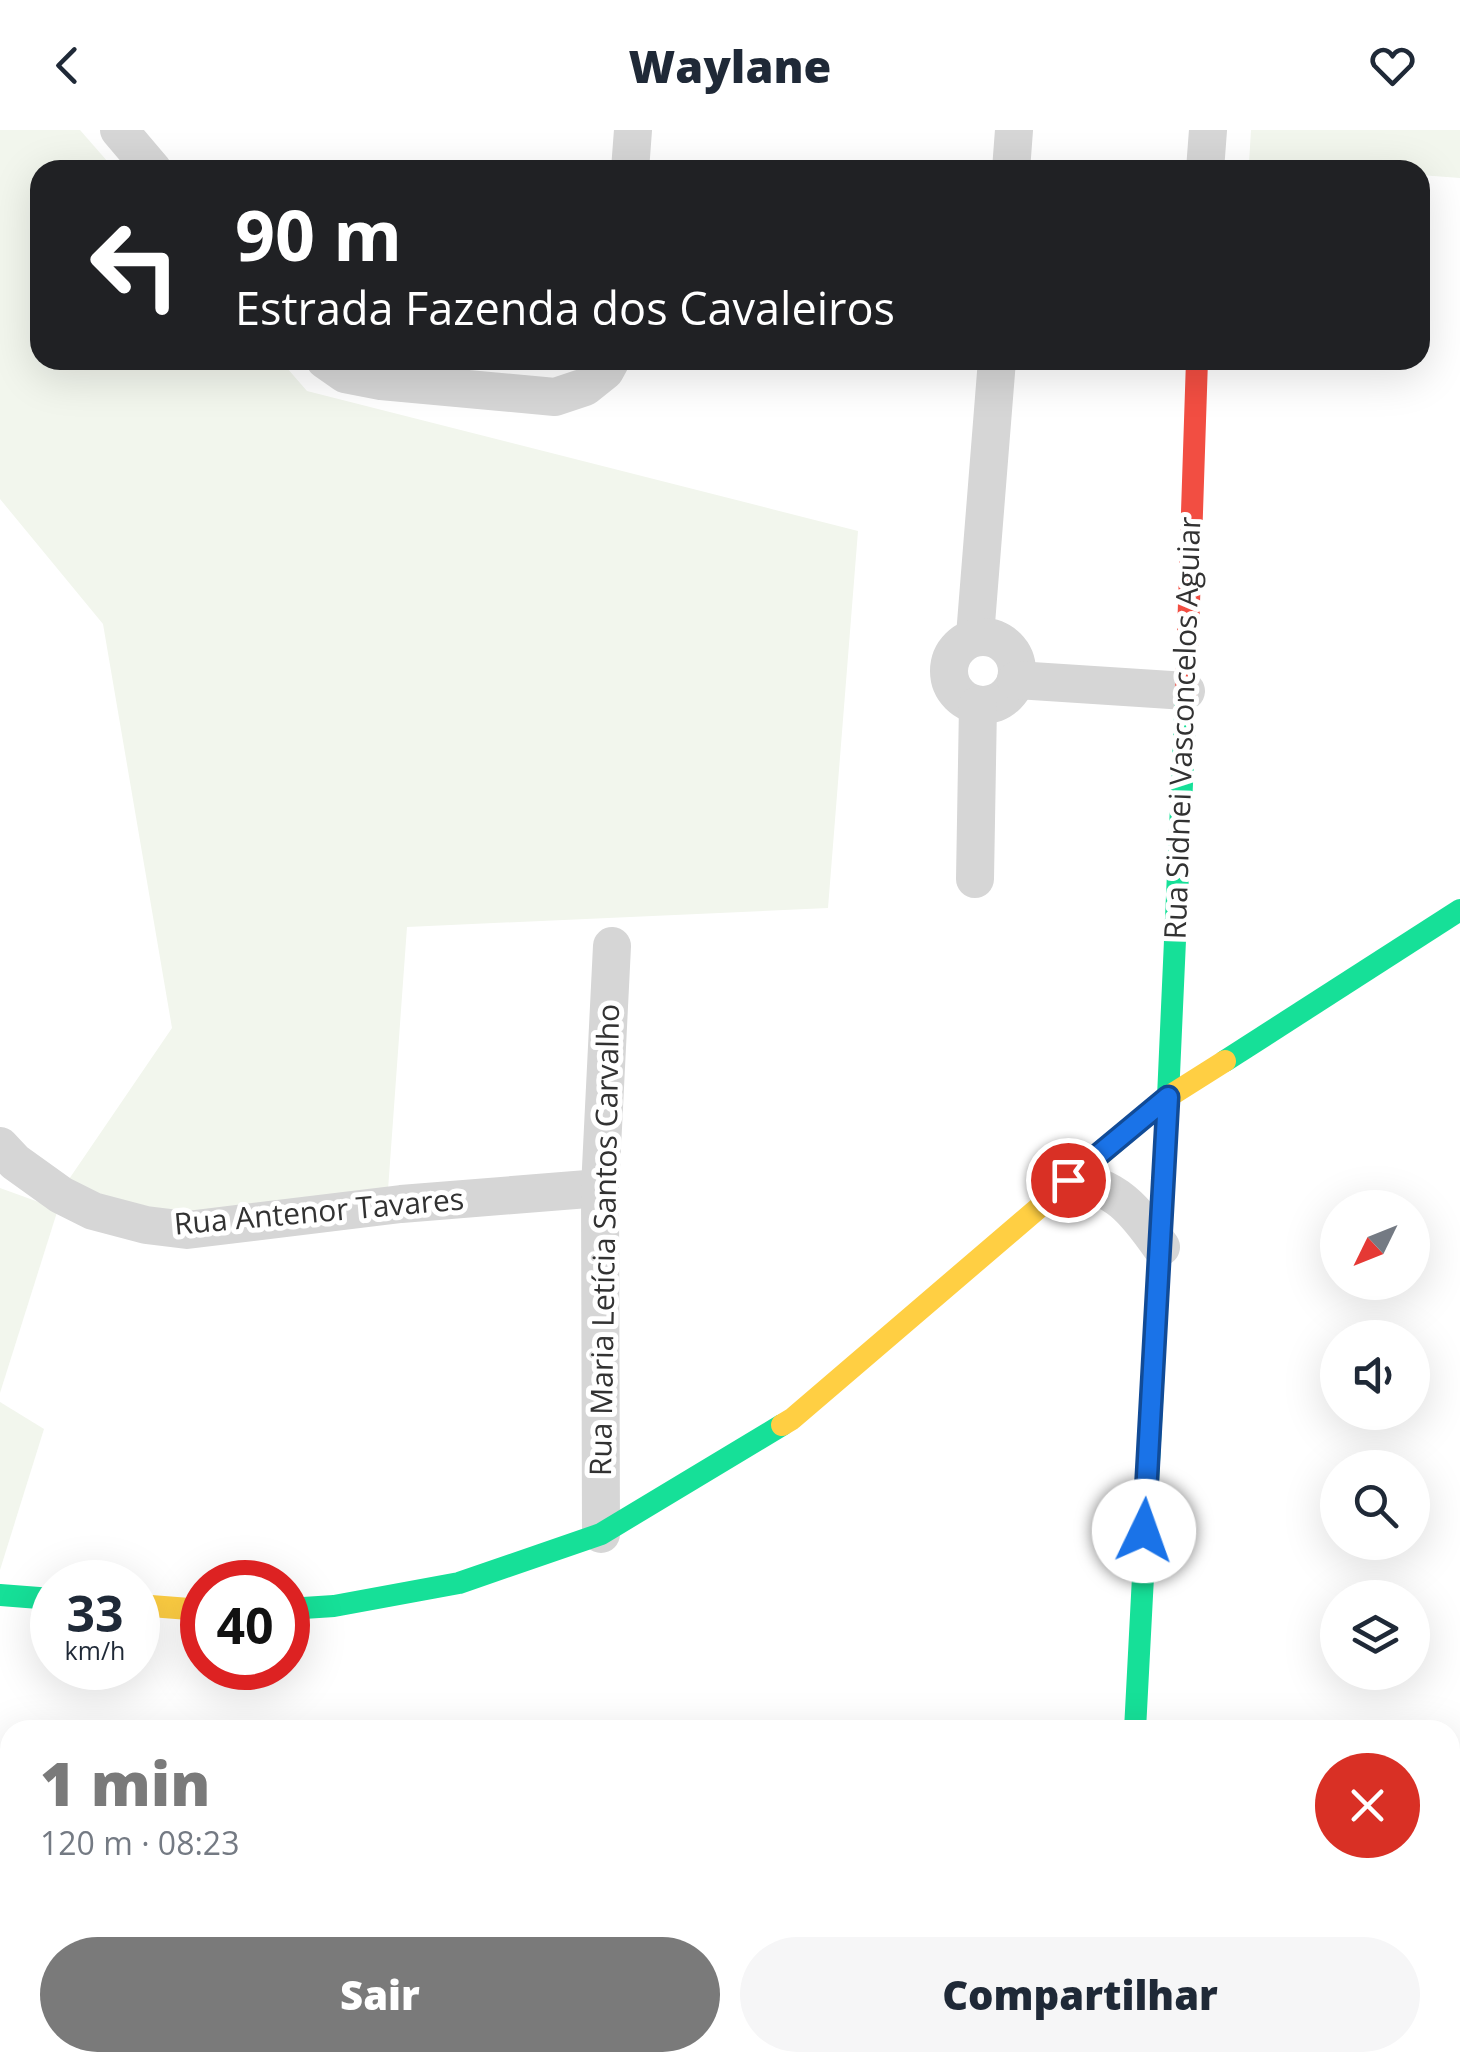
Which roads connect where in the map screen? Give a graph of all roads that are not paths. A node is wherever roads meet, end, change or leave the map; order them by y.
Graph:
1 (119, 130) edge
2 (632, 130) edge
3 (1014, 130) edge
4 (1208, 130) edge
5 (144, 160) edge
6 (630, 160) edge
7 (1012, 160) edge
8 (1206, 160) edge
9 (339, 370) edge
10 (606, 370) edge
11 (996, 370) edge
12 (1197, 370) edge
13 (976, 636) junction
14 (1016, 680) junction
15 (1186, 691) junction
16 (978, 705) junction
17 (975, 879) dead end
18 (1460, 910) edge
19 (612, 946) dead end
20 (1168, 1097) junction
21 (0, 1146) edge
22 (1068, 1180) junction
23 (600, 1188) junction
24 (1161, 1247) junction
25 (601, 1534) junction
26 (0, 1595) edge
27 (30, 1597) edge
28 (310, 1608) edge
29 (1136, 1720) edge

1 - 5 street
2 - 6 street
3 - 7 street
4 - 8 street
9 - 10 street
11 - 13 street
12 - 15 main road, Rua Sidnei Vasconcelos Aguiar
13 - 14 street
13 - 16 street
14 - 15 street
14 - 16 street
15 - 20 main road, Rua Sidnei Vasconcelos Aguiar
16 - 17 street
18 - 20 main road
19 - 23 street, Rua Maria Letícia Santos Carvalho
20 - 22 main road
20 - 24 main road, Rua Sidnei Vasconcelos Aguiar
21 - 23 street, Rua Antenor Tavares
22 - 24 street
22 - 25 main road
23 - 25 street, Rua Maria Letícia Santos Carvalho
24 - 29 main road, Rua Sidnei Vasconcelos Aguiar
25 - 28 main road
26 - 27 main road

